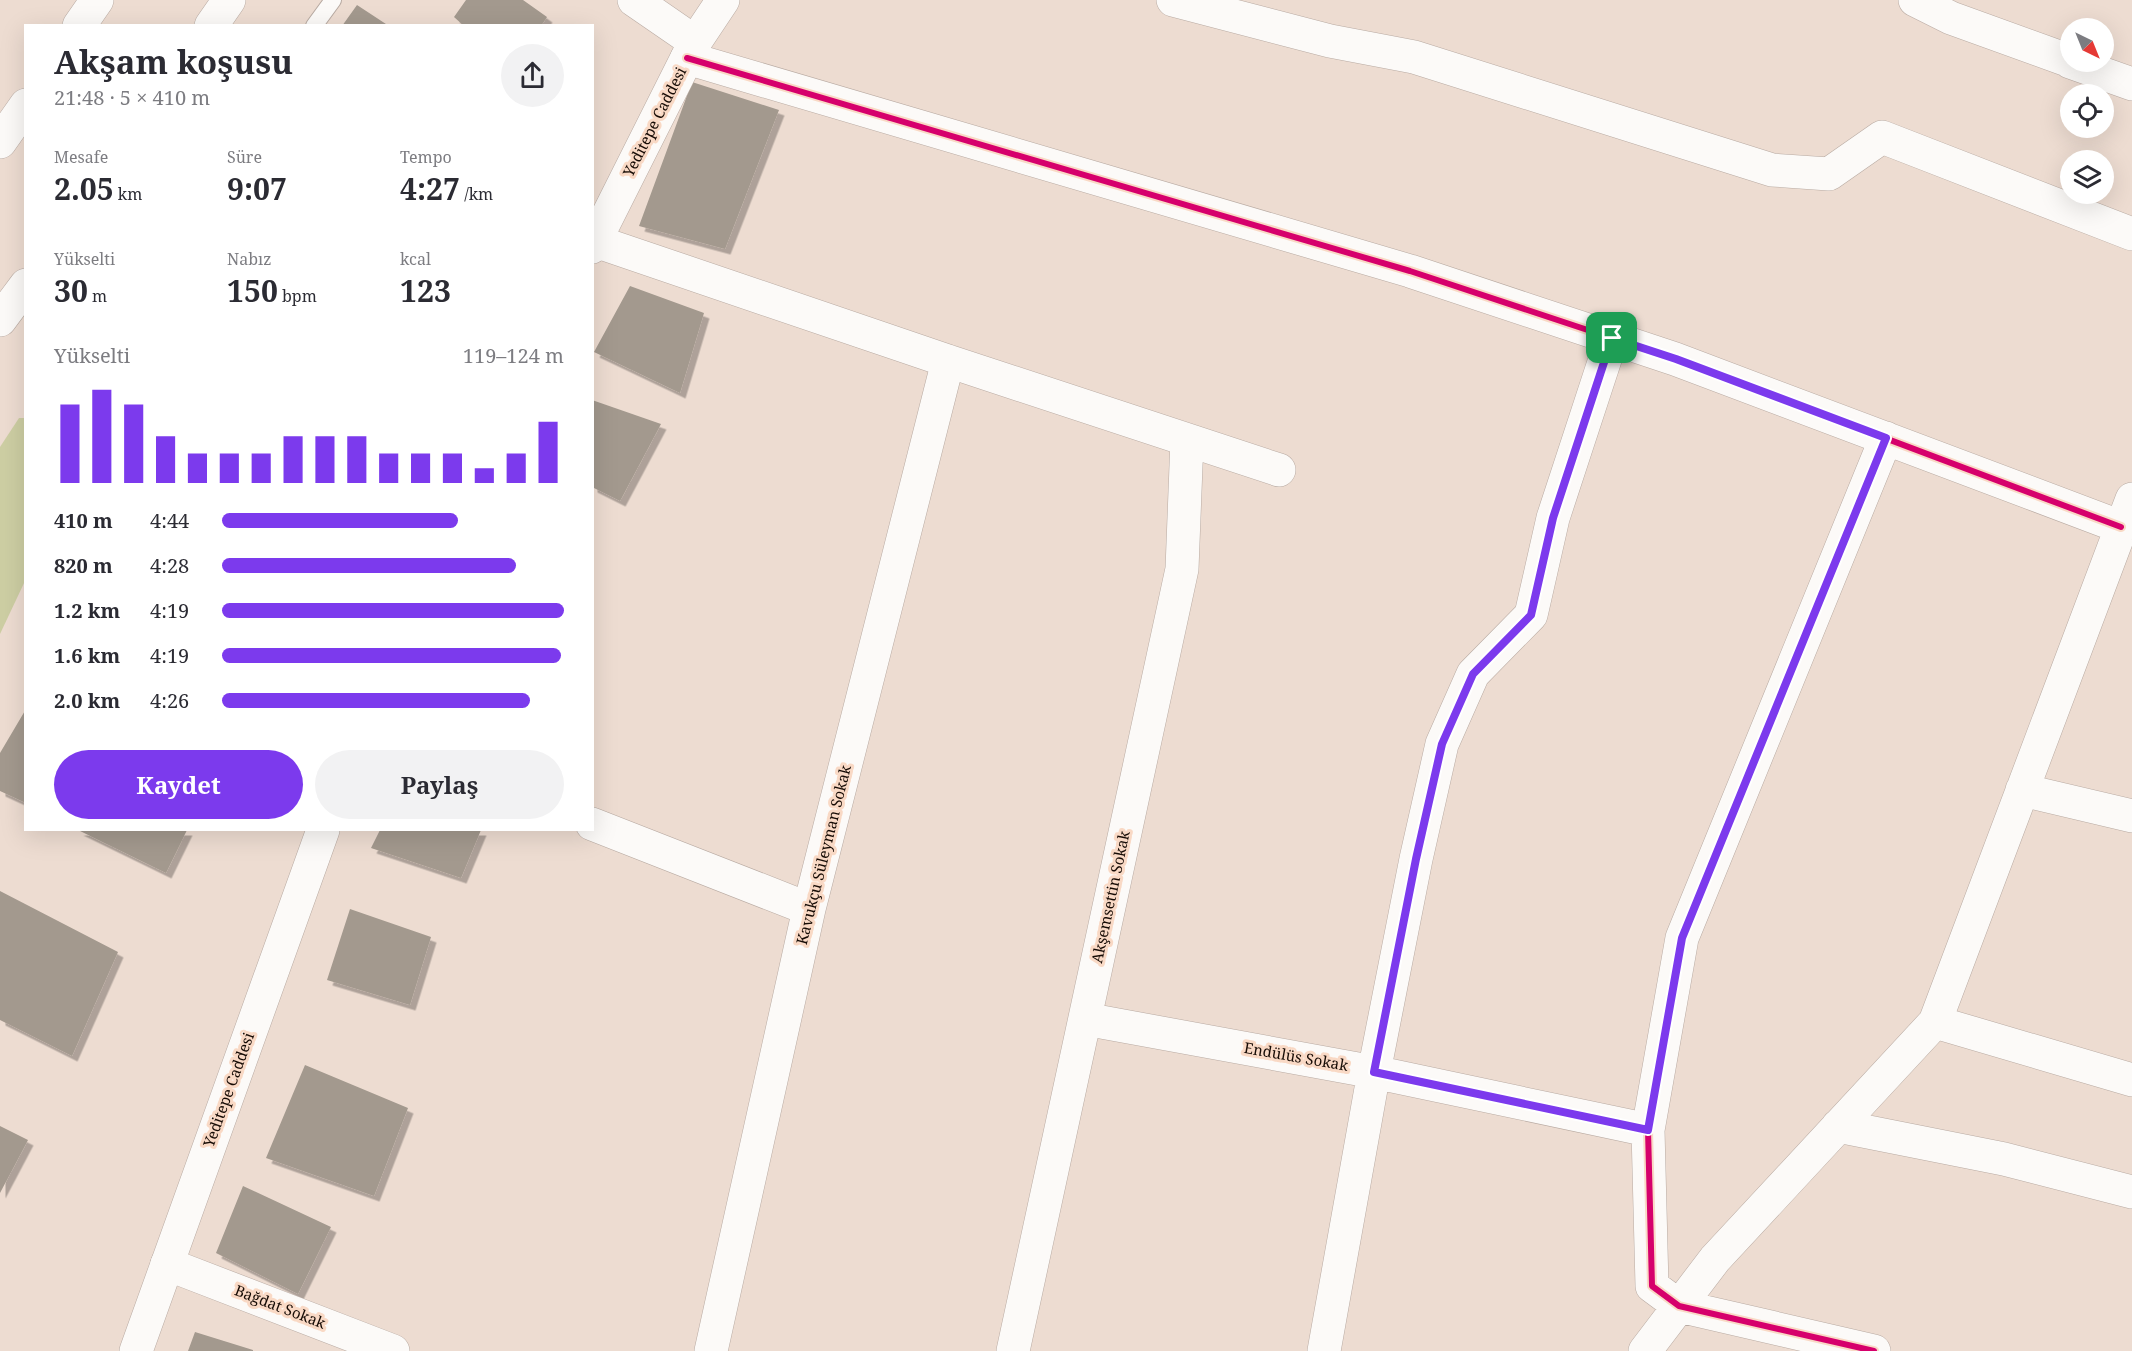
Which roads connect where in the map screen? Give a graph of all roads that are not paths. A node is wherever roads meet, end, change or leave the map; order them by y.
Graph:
1 (97, 0) edge
2 (229, 0) edge
3 (333, 0) edge
4 (634, 0) edge
5 (723, 0) edge
6 (1173, 0) edge
7 (1915, 0) edge
8 (80, 24) edge
9 (212, 24) edge
10 (315, 24) edge
11 (691, 50) junction
12 (2060, 57) edge
13 (2100, 72) edge
14 (2132, 84) edge
15 (24, 108) edge
16 (0, 142) edge
17 (2132, 234) edge
18 (594, 244) edge
19 (24, 288) edge
20 (0, 320) edge
21 (1612, 338) junction
22 (948, 361) junction
23 (1886, 438) junction
24 (1187, 440) junction
25 (1279, 470) dead end
26 (2127, 513) edge
27 (2022, 790) junction
28 (2132, 816) edge
29 (594, 825) edge
30 (323, 831) edge
31 (809, 909) junction
32 (1085, 1019) junction
33 (1935, 1022) junction
34 (1374, 1072) junction
35 (2132, 1080) edge
36 (1838, 1126) junction
37 (1648, 1130) junction
38 (2132, 1192) edge
39 (167, 1264) junction
40 (1679, 1306) junction
41 (136, 1351) edge
42 (393, 1351) edge
43 (711, 1351) edge
44 (1013, 1351) edge
45 (1324, 1351) edge
46 (1645, 1351) edge
47 (1874, 1351) edge

1 - 8 main road
2 - 9 main road
3 - 10 lane
4 - 11 main road
5 - 11 main road, Yeditepe Caddesi
6 - 17 main road
7 - 12 main road
11 - 18 main road, Yeditepe Caddesi
11 - 21 main road
13 - 14 main road
15 - 16 main road
18 - 22 main road
19 - 20 main road
21 - 23 main road
21 - 34 main road
22 - 24 main road
22 - 31 main road, Kavukçu Süleyman Sokak
23 - 26 main road
23 - 37 main road
24 - 25 main road
24 - 32 main road, Akşemsettin Sokak
26 - 27 main road
27 - 28 main road
27 - 33 main road
29 - 31 main road
30 - 39 main road, Yeditepe Caddesi
31 - 43 main road, Kavukçu Süleyman Sokak
32 - 34 main road, Endülüs Sokak
32 - 44 main road, Akşemsettin Sokak
33 - 35 main road
33 - 36 main road
34 - 37 main road, Endülüs Sokak
34 - 45 main road
36 - 38 main road
36 - 40 main road
37 - 40 main road
39 - 41 main road, Yeditepe Caddesi
39 - 42 main road, Bağdat Sokak
40 - 46 main road
40 - 47 main road

